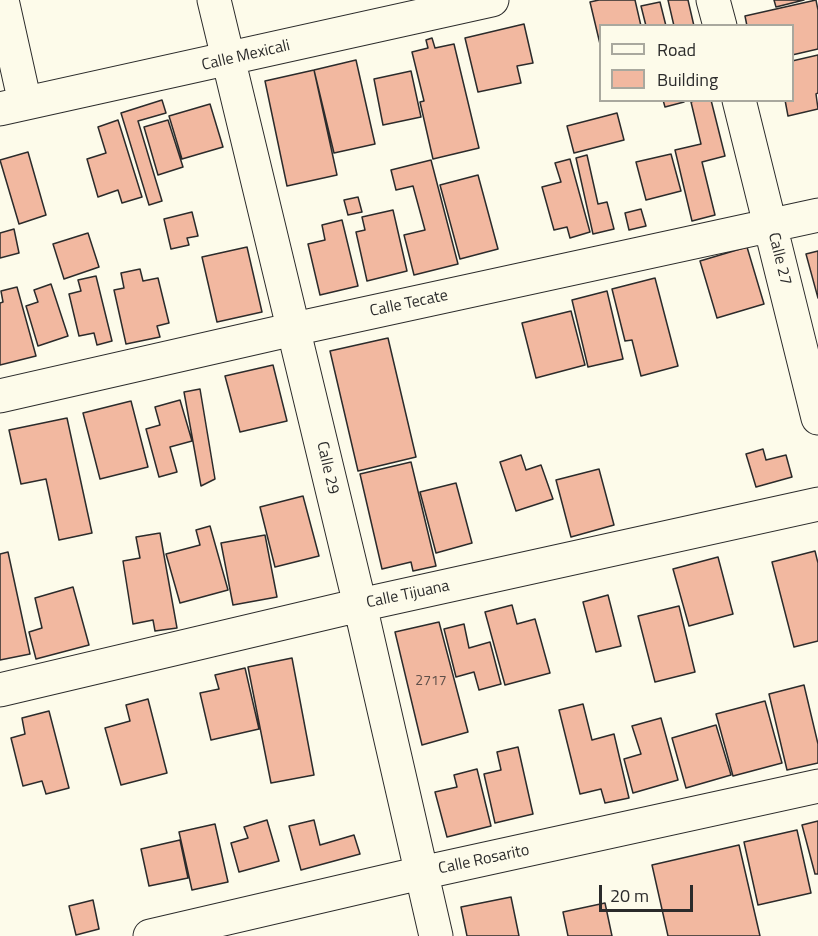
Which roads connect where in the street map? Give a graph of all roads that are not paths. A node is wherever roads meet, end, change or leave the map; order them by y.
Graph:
1 (2, 0) edge
2 (214, 0) edge
3 (492, 0) edge
4 (713, 0) edge
5 (719, 24) edge
6 (228, 60) junction
7 (739, 102) edge
8 (13, 106) edge
9 (818, 214) edge
10 (770, 225) junction
11 (294, 329) junction
12 (0, 396) edge
13 (818, 418) edge
14 (818, 504) edge
15 (360, 605) junction
16 (0, 690) edge
17 (818, 786) edge
18 (422, 873) junction
19 (150, 936) edge
20 (436, 936) edge

1 - 8 street
2 - 6 street, Calle 29
3 - 6 street, Calle Mexicali
4 - 5 street
6 - 8 street, Calle Mexicali
6 - 11 street, Calle 29
7 - 10 street, Calle 27
9 - 10 street, Calle Tecate
10 - 11 street, Calle Tecate
10 - 13 street, Calle 27
11 - 12 street, Calle Tecate
11 - 15 street, Calle 29
14 - 15 street, Calle Tijuana
15 - 16 street, Calle Tijuana
15 - 18 street, Calle 29
17 - 18 street, Calle Rosarito
18 - 19 street, Calle Rosarito
18 - 20 street, Calle 29

